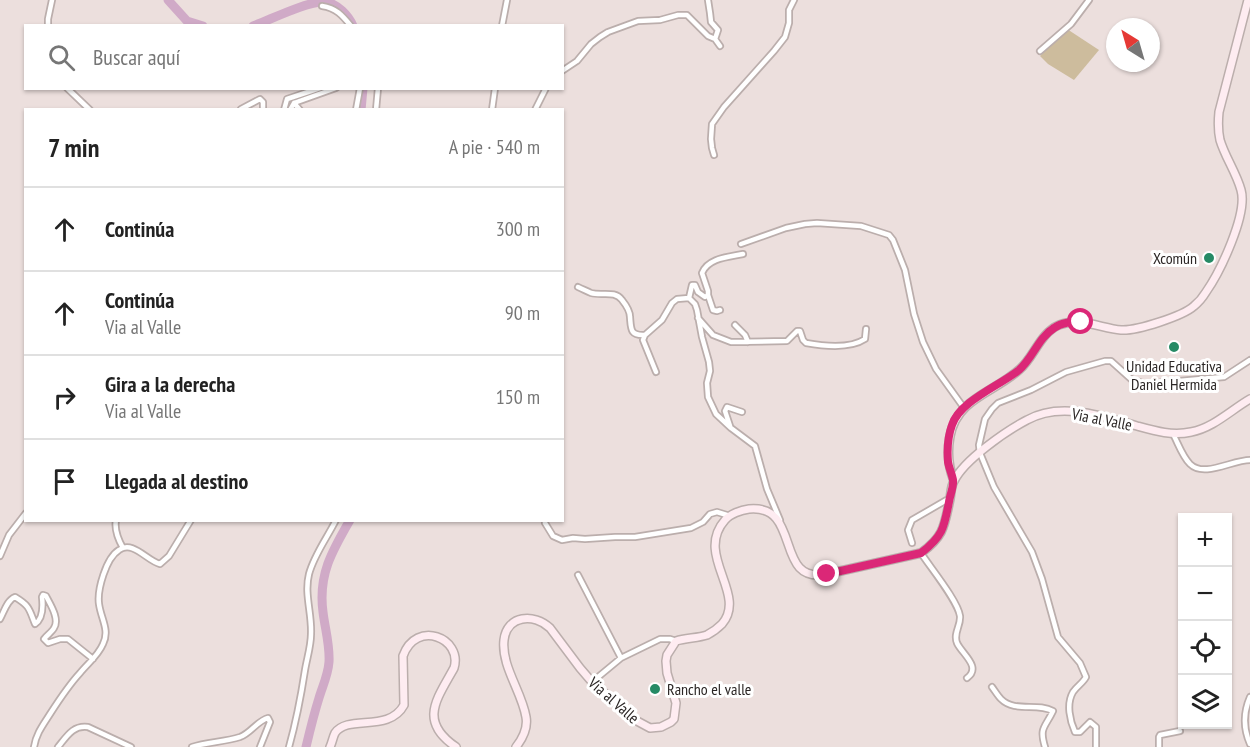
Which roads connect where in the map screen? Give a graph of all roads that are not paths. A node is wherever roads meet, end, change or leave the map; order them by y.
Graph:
1 (52, 0) edge
2 (507, 0) edge
3 (708, 0) edge
4 (794, 0) edge
5 (1089, 0) edge
6 (1248, 0) edge
7 (322, 6) dead end
8 (48, 24) edge
9 (349, 24) edge
10 (502, 24) edge
11 (715, 39) junction
12 (720, 46) dead end
13 (1040, 51) dead end
14 (564, 70) edge
15 (69, 90) edge
16 (314, 90) edge
17 (330, 90) edge
18 (360, 90) edge
19 (378, 90) edge
20 (495, 90) edge
21 (545, 90) edge
22 (294, 103) junction
23 (88, 108) edge
24 (243, 108) edge
25 (263, 108) edge
26 (285, 108) edge
27 (291, 108) edge
28 (298, 108) edge
29 (356, 108) edge
30 (376, 108) edge
31 (492, 108) edge
32 (536, 108) edge
33 (714, 155) dead end
34 (741, 244) dead end
35 (742, 254) dead end
36 (578, 287) dead end
37 (708, 295) junction
38 (689, 298) junction
39 (720, 310) dead end
40 (698, 318) junction
41 (735, 325) dead end
42 (866, 329) dead end
43 (645, 335) junction
44 (748, 342) junction
45 (1250, 360) edge
46 (656, 372) dead end
47 (1250, 399) edge
48 (964, 408) junction
49 (742, 412) dead end
50 (731, 428) junction
51 (1173, 434) junction
52 (980, 453) junction
53 (1250, 460) edge
54 (954, 481) junction
55 (950, 498) junction
56 (24, 516) edge
57 (729, 516) junction
58 (116, 522) edge
59 (189, 522) edge
60 (335, 522) edge
61 (544, 523) dead end
62 (783, 528) junction
63 (912, 543) dead end
64 (123, 548) junction
65 (921, 553) junction
66 (0, 556) edge
67 (578, 575) dead end
68 (0, 619) edge
69 (676, 641) junction
70 (621, 658) junction
71 (93, 660) junction
72 (967, 678) dead end
73 (591, 682) junction
74 (992, 687) dead end
75 (1250, 697) edge
76 (1180, 730) dead end
77 (1250, 744) edge
78 (34, 747) edge
79 (58, 747) edge
80 (131, 747) edge
81 (192, 747) edge
82 (260, 747) edge
83 (289, 747) edge
84 (330, 747) edge
85 (456, 747) edge
86 (516, 747) edge
87 (1045, 747) edge
88 (1096, 747) edge
89 (1159, 747) edge

1 - 8 street
2 - 10 street
3 - 11 street
4 - 33 street
5 - 13 street
6 - 48 main road
7 - 9 street
11 - 12 street
11 - 14 street
15 - 23 street
16 - 26 street
17 - 22 street
18 - 29 street
19 - 30 street
20 - 31 street
21 - 32 street
22 - 27 street
22 - 28 street
24 - 25 street
34 - 48 street
35 - 37 street
36 - 43 street
37 - 38 street
37 - 39 street
38 - 40 street
38 - 43 street
40 - 44 street
40 - 50 street
41 - 44 street
42 - 44 street
43 - 46 street
45 - 52 street
47 - 51 main road
48 - 54 main road
49 - 50 street
50 - 62 street
51 - 52 main road, Via al Valle
51 - 53 street
52 - 54 main road, Via al Valle
52 - 88 street
54 - 55 main road, Via al Valle
55 - 63 street
55 - 65 main road, Via al Valle
56 - 66 street
57 - 61 street
57 - 62 main road
57 - 69 main road
58 - 64 street
59 - 64 street
60 - 83 street
62 - 65 main road
64 - 71 street
65 - 72 street
67 - 70 street
68 - 71 street
69 - 70 street
69 - 73 main road, Via al Valle
70 - 73 street
71 - 78 street
73 - 86 main road, Via al Valle
74 - 87 street
75 - 77 street
76 - 89 street
79 - 80 street
81 - 82 street
84 - 85 main road

